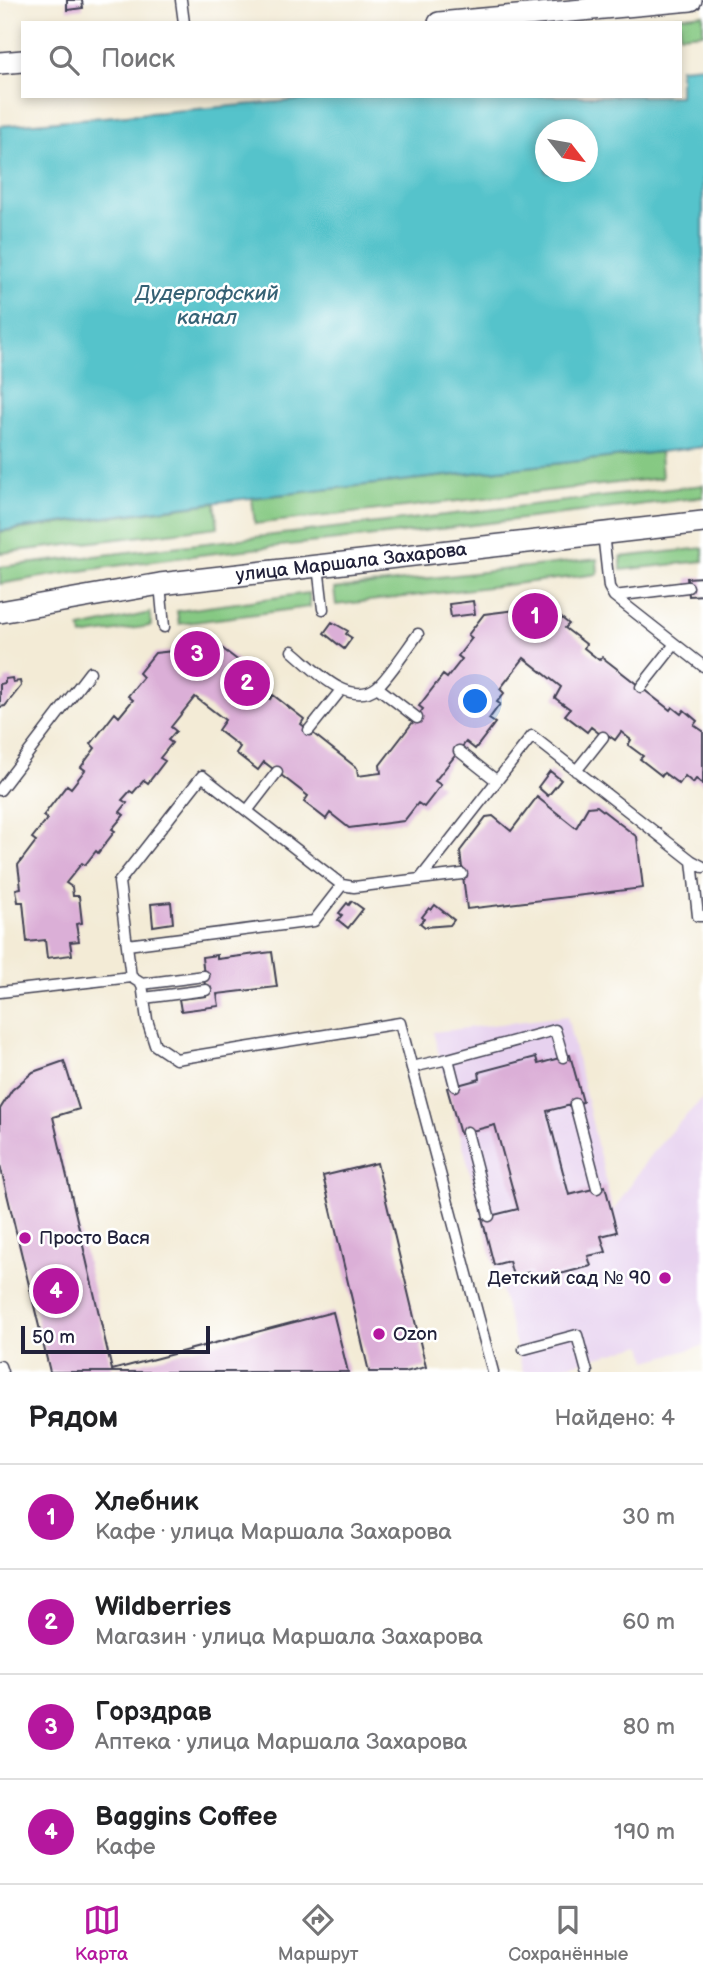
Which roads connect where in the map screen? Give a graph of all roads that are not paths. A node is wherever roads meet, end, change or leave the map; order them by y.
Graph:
1 (181, 0) edge
2 (677, 1) edge
3 (184, 21) edge
4 (461, 21) edge
5 (21, 61) edge
6 (0, 63) edge
7 (703, 522) edge
8 (603, 533) junction
9 (318, 566) junction
10 (160, 584) junction
11 (688, 587) dead end
12 (614, 596) junction
13 (323, 609) dead end
14 (0, 612) edge
15 (164, 627) dead end
16 (418, 634) dead end
17 (675, 644) junction
18 (292, 651) dead end
19 (703, 666) edge
20 (90, 672) dead end
21 (377, 687) junction
22 (641, 687) dead end
23 (341, 690) junction
24 (416, 718) dead end
25 (309, 730) dead end
26 (603, 737) dead end
27 (459, 751) dead end
28 (576, 771) junction
29 (277, 772) dead end
30 (497, 780) junction
31 (0, 790) edge
32 (247, 811) junction
33 (692, 861) junction
34 (703, 867) edge
35 (463, 874) dead end
36 (420, 879) junction
37 (342, 885) junction
38 (703, 916) edge
39 (127, 945) junction
40 (204, 976) dead end
41 (131, 977) junction
42 (142, 984) junction
43 (206, 990) dead end
44 (0, 992) edge
45 (144, 998) junction
46 (563, 1057) dead end
47 (448, 1059) junction
48 (412, 1067) junction
49 (455, 1086) dead end
50 (575, 1104) dead end
51 (467, 1132) dead end
52 (597, 1188) dead end
53 (489, 1216) dead end
54 (524, 1349) dead end
55 (0, 1366) edge
56 (2, 1372) edge
57 (493, 1372) edge
58 (587, 1372) edge

1 - 3 lane
2 - 4 street
5 - 6 street
7 - 8 street, улица Маршала Захарова
8 - 9 street, улица Маршала Захарова
8 - 12 lane
9 - 10 street, улица Маршала Захарова
9 - 13 lane
10 - 14 street, улица Маршала Захарова
10 - 15 lane
11 - 12 lane
12 - 17 lane
16 - 21 lane
17 - 19 lane
17 - 22 lane
18 - 23 lane
20 - 31 lane
21 - 23 lane
21 - 24 lane
23 - 25 lane
26 - 28 lane
27 - 30 lane
28 - 30 lane
28 - 33 lane
29 - 32 lane
30 - 36 lane
32 - 37 lane
32 - 39 lane
33 - 34 lane
33 - 38 lane
35 - 36 lane
36 - 37 lane
37 - 39 lane
39 - 41 lane
40 - 42 lane
41 - 42 lane
41 - 44 lane
42 - 45 lane
43 - 45 lane
45 - 48 lane
46 - 47 lane
47 - 48 lane
47 - 49 lane
48 - 57 lane
50 - 52 lane
51 - 53 lane
54 - 58 lane
55 - 56 lane

